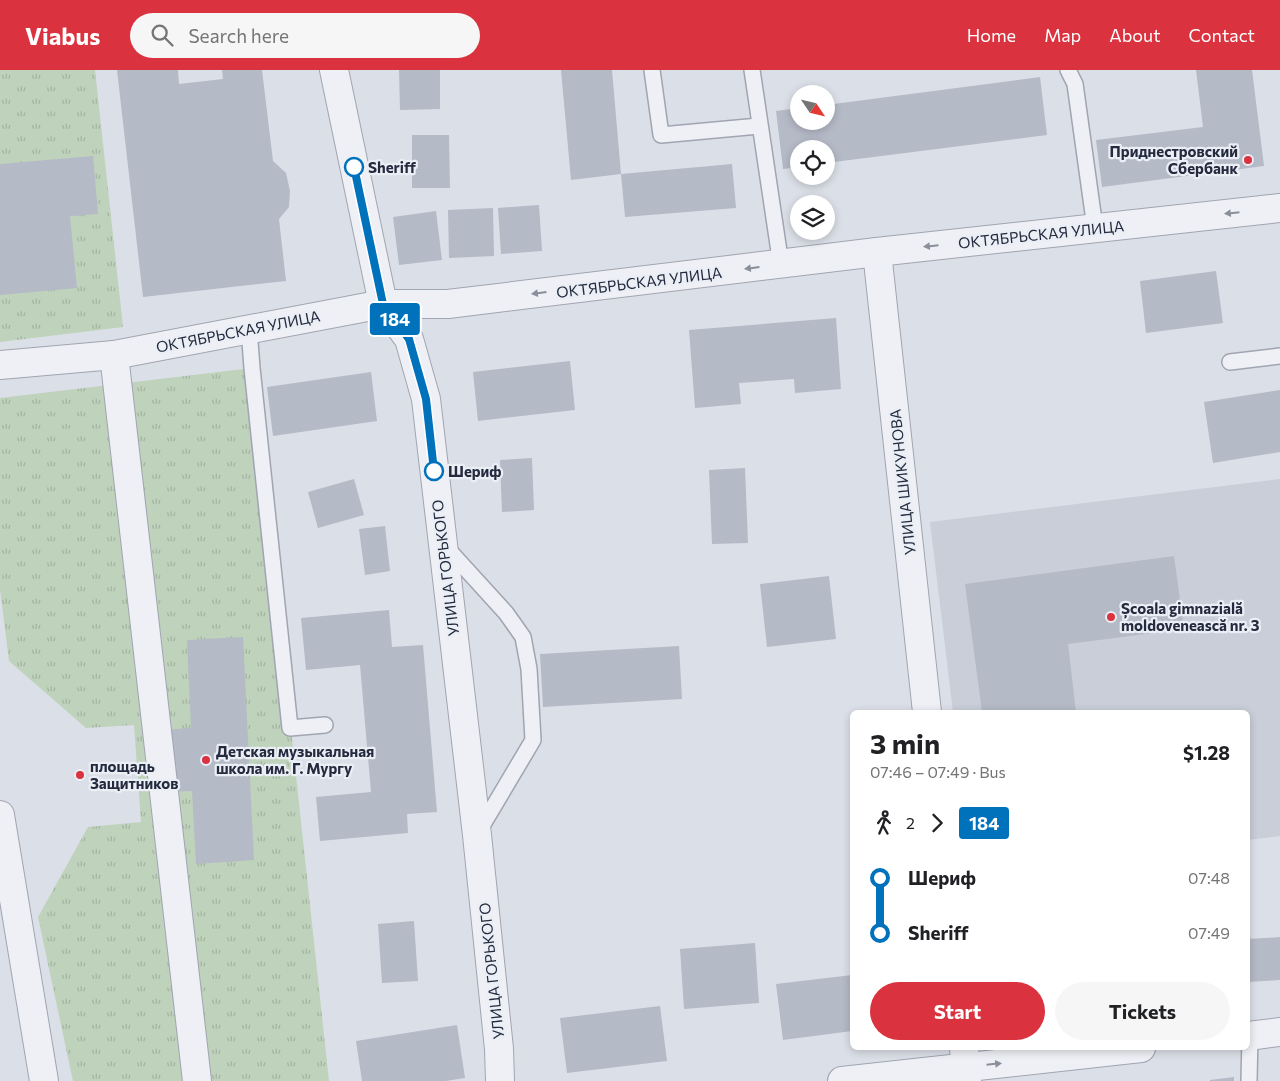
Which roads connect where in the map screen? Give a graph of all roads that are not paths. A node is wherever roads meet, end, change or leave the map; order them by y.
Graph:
1 (334, 70) edge
2 (652, 70) edge
3 (752, 70) edge
4 (1068, 70) edge
5 (759, 126) junction
6 (1280, 208) edge
7 (1095, 228) junction
8 (877, 252) junction
9 (780, 265) junction
10 (383, 304) junction
11 (249, 329) junction
12 (114, 355) junction
13 (1280, 356) edge
14 (1230, 362) dead end
15 (0, 366) edge
16 (442, 542) junction
17 (927, 710) edge
18 (325, 726) dead end
19 (0, 815) edge
20 (477, 835) junction
21 (1280, 1032) edge
22 (1250, 1036) edge
23 (1121, 1050) edge
24 (1249, 1050) edge
25 (965, 1065) edge
26 (44, 1081) edge
27 (197, 1081) edge
28 (500, 1081) edge
29 (842, 1081) edge
30 (1249, 1081) edge

1 - 10 street, УЛИЦА ГОРЬКОГО
2 - 5 lane
3 - 5 lane
4 - 7 lane
5 - 9 lane
6 -> 7 street, ОКТЯБРЬСКАЯ УЛИЦА
7 -> 8 street, ОКТЯБРЬСКАЯ УЛИЦА
8 - 9 street, ОКТЯБРЬСКАЯ УЛИЦА
8 - 17 street, УЛИЦА ШИКУНОВА
9 -> 10 street, ОКТЯБРЬСКАЯ УЛИЦА
10 - 11 street, ОКТЯБРЬСКАЯ УЛИЦА
10 - 16 street, УЛИЦА ГОРЬКОГО
11 - 12 street, ОКТЯБРЬСКАЯ УЛИЦА
11 - 18 lane
12 - 15 street, ОКТЯБРЬСКАЯ УЛИЦА
12 - 27 street
13 - 14 lane
16 - 20 street, УЛИЦА ГОРЬКОГО
16 - 20 lane
19 - 26 street
20 - 28 street, УЛИЦА ГОРЬКОГО
21 - 22 street
25 -> 23 street
24 - 30 lane
25 - 29 street

